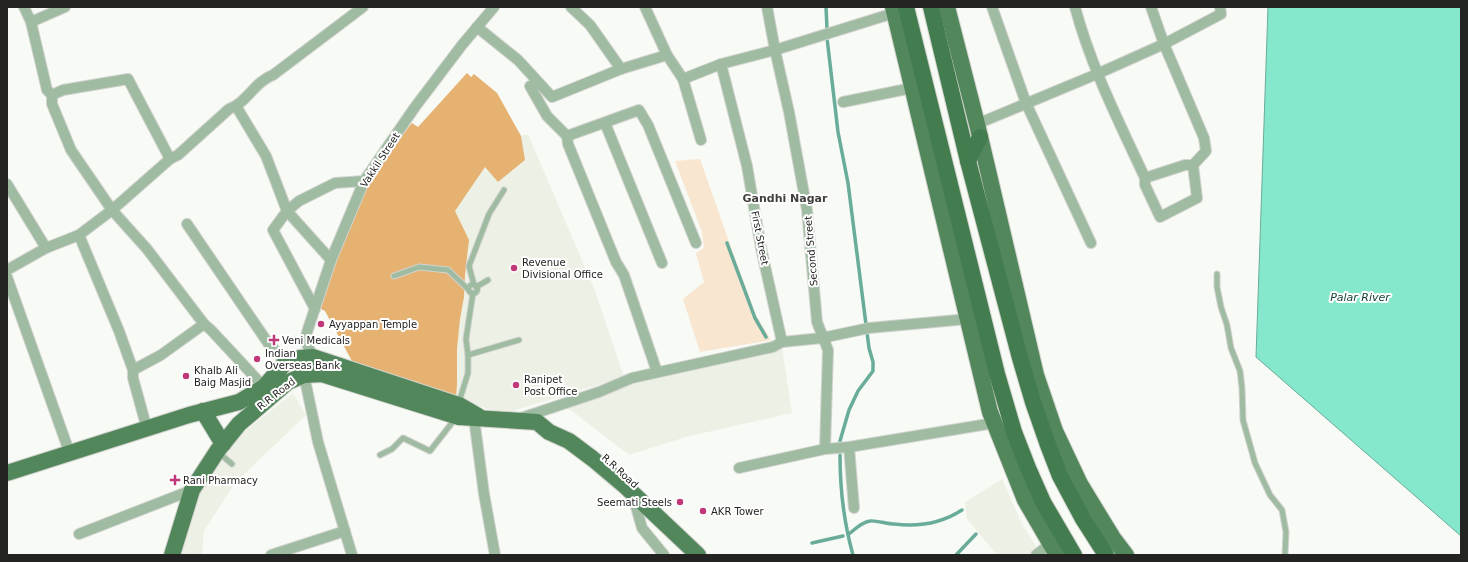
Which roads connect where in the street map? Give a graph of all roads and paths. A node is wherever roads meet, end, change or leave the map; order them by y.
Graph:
1 (24, 7) edge
2 (65, 7) edge
3 (363, 7) edge
4 (494, 7) edge
5 (571, 7) edge
6 (645, 7) edge
7 (767, 7) edge
8 (931, 7) edge
9 (946, 7) edge
10 (992, 7) edge
11 (1075, 7) edge
12 (1151, 7) edge
13 (1220, 7) edge
14 (897, 9) edge
15 (31, 22) junction
16 (477, 27) junction
17 (1164, 44) junction
18 (775, 50) junction
19 (667, 56) junction
20 (721, 64) junction
21 (621, 69) junction
22 (1097, 74) junction
23 (683, 79) junction
24 (530, 86) dead end
25 (912, 88) junction
26 (52, 95) junction
27 (843, 102) dead end
28 (1026, 104) junction
29 (236, 106) junction
30 (605, 123) junction
31 (978, 131) junction
32 (567, 136) junction
33 (701, 140) dead end
34 (170, 159) junction
35 (968, 161) junction
36 (1193, 165) junction
37 (1145, 178) junction
38 (364, 180) junction
39 (7, 184) edge
40 (504, 190) dead end
41 (112, 210) junction
42 (287, 211) junction
43 (186, 224) dead end
44 (79, 236) junction
45 (696, 243) dead end
46 (1091, 244) dead end
47 (46, 248) junction
48 (331, 260) junction
49 (662, 263) dead end
50 (7, 270) edge
51 (1217, 274) dead end
52 (394, 276) dead end
53 (7, 277) edge
54 (488, 280) dead end
55 (475, 286) junction
56 (471, 292) junction
57 (315, 309) junction
58 (968, 319) junction
59 (204, 324) junction
60 (822, 338) junction
61 (519, 340) dead end
62 (782, 342) junction
63 (468, 355) junction
64 (313, 358) junction
65 (286, 362) junction
66 (133, 370) junction
67 (657, 372) junction
68 (304, 375) junction
69 (264, 388) junction
70 (203, 411) junction
71 (458, 411) junction
72 (479, 418) junction
73 (512, 421) junction
74 (537, 422) junction
75 (994, 423) junction
76 (147, 429) junction
77 (848, 447) junction
78 (220, 448) junction
79 (825, 450) junction
80 (70, 454) junction
81 (380, 455) dead end
82 (232, 464) dead end
83 (739, 468) dead end
84 (7, 473) edge
85 (192, 490) junction
86 (632, 493) junction
87 (854, 508) dead end
88 (345, 531) junction
89 (79, 534) dead end
90 (1054, 550) edge
91 (172, 555) edge
92 (271, 555) edge
93 (352, 555) edge
94 (495, 555) edge
95 (664, 555) edge
96 (698, 555) edge
97 (709, 555) edge
98 (1036, 555) edge
99 (1074, 555) edge
100 (1106, 555) edge
101 (1126, 555) edge
102 (1285, 555) edge

1 - 15 street
2 - 15 street
3 - 29 street
4 - 16 street, Vakkil Street
5 - 21 street
6 - 19 street
7 - 18 street, Second Street
8 - 35 highway
9 - 31 main road
10 - 28 street
11 - 22 street
12 - 17 street
13 - 17 street
14 - 18 street
14 - 25 main road
14 - 99 highway
15 - 26 street
16 - 21 street
16 - 38 street, Vakkil Street
17 - 22 street
17 - 36 street
18 - 20 street
18 - 60 street, Second Street
19 - 21 street
19 - 23 street
20 - 23 street
20 - 62 street, First Street
22 - 28 street
22 - 37 street
23 - 33 street
24 - 32 street
25 - 27 street
25 - 58 main road
26 - 34 street
26 - 41 street
28 - 31 street
28 - 46 street
29 - 34 street
29 - 42 street
30 - 32 street
30 - 45 street
30 - 49 street
31 - 35 highway
31 - 101 main road
32 - 67 street
34 - 41 street
35 - 100 highway
36 - 37 street
36 - 37 street
38 - 42 street
38 - 48 street, Vakkil Street
39 - 47 street
40 - 55 lane
41 - 44 street
41 - 59 street
42 - 48 street
42 - 57 street
43 - 65 street
44 - 47 street
44 - 66 street
47 - 50 street
48 - 57 street, Vakkil Street
51 - 102 lane
52 - 56 lane
53 - 80 street
54 - 55 lane
55 - 56 lane
56 - 63 lane
57 - 64 street, Vakkil Street
58 - 60 street
58 - 75 main road
59 - 66 street
59 - 69 street
60 - 62 street
60 - 79 street, Second Street
61 - 63 lane
62 - 67 street
63 - 71 lane
64 - 65 main road, R.R Road
64 - 71 main road, R.R Road
65 - 69 main road, R.R Road
66 - 76 street
67 - 73 street
68 - 71 main road, R.R Road
68 - 78 main road, R.R Road
68 - 88 street
69 - 70 main road, R.R Road
70 - 76 main road, R.R Road
70 - 78 main road
71 - 72 main road, R.R Road
71 - 81 lane
72 - 73 main road, R.R Road
72 - 94 street
73 - 74 main road, R.R Road
74 - 86 main road, R.R Road
74 - 97 main road, R.R Road
75 - 77 street
75 - 90 main road
76 - 80 main road, R.R Road
77 - 79 street
77 - 87 street
78 - 82 lane
78 - 85 main road, R.R Road
79 - 83 street
80 - 84 main road, R.R Road
85 - 89 street
85 - 91 main road, R.R Road
86 - 95 street
86 - 96 main road, R.R Road
88 - 92 street
88 - 93 street
90 - 98 street

